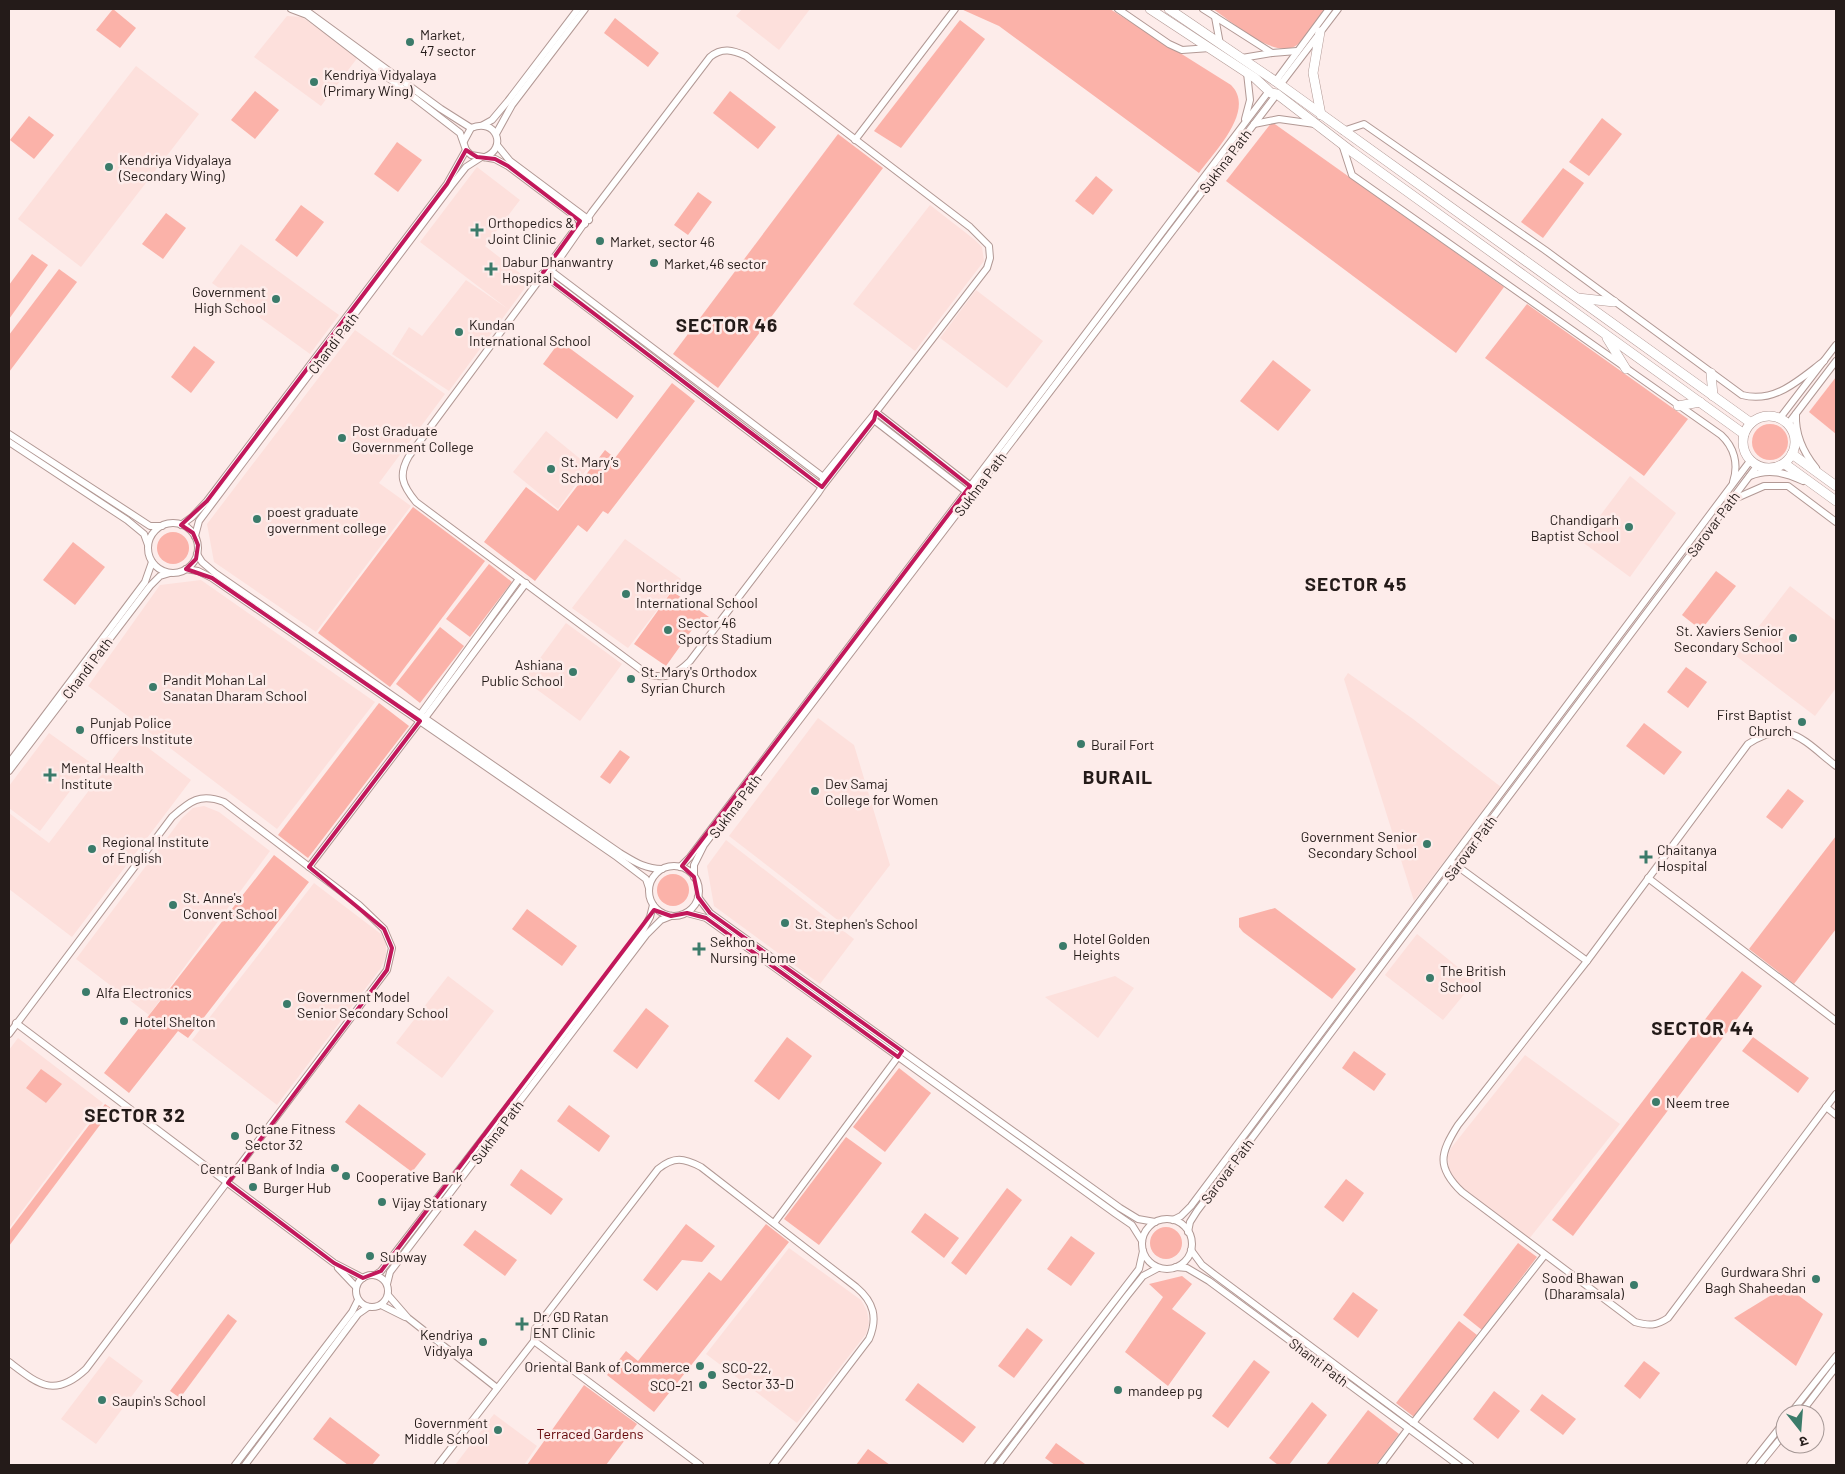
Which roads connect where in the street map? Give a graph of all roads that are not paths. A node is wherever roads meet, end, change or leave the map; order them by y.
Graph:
1 (291, 9) edge
2 (304, 9) edge
3 (578, 9) edge
4 (585, 9) edge
5 (955, 9) edge
6 (1118, 9) edge
7 (1150, 9) edge
8 (1169, 9) edge
9 (1203, 9) edge
10 (1329, 9) edge
11 (1338, 9) edge
12 (1214, 17) junction
13 (1320, 32) junction
14 (1220, 44) junction
15 (1210, 48) junction
16 (1297, 51) junction
17 (1272, 53) junction
18 (1240, 58) junction
19 (1247, 73) junction
20 (1275, 88) junction
21 (1321, 115) junction
22 (1253, 124) junction
23 (484, 125) junction
24 (1243, 125) junction
25 (1317, 125) junction
26 (471, 128) junction
27 (1343, 131) junction
28 (496, 134) junction
29 (855, 140) junction
30 (464, 141) junction
31 (1341, 143) junction
32 (497, 145) junction
33 (466, 150) junction
34 (482, 158) junction
35 (585, 220) junction
36 (545, 274) junction
37 (1578, 298) junction
38 (1614, 302) junction
39 (1602, 330) junction
40 (1836, 345) edge
41 (1824, 361) junction
42 (1836, 361) edge
43 (1626, 369) junction
44 (1711, 373) junction
45 (1713, 396) junction
46 (1700, 402) junction
47 (1678, 406) junction
48 (876, 412) junction
49 (1796, 412) junction
50 (1780, 418) junction
51 (874, 420) junction
52 (1751, 423) junction
53 (1788, 424) junction
54 (9, 434) edge
55 (1744, 434) junction
56 (9, 442) edge
57 (1792, 454) junction
58 (1753, 463) junction
59 (1784, 464) junction
60 (1823, 476) junction
61 (1748, 477) junction
62 (823, 478) junction
63 (1816, 486) junction
64 (1836, 486) edge
65 (822, 487) junction
66 (1730, 488) junction
67 (971, 491) junction
68 (1731, 500) junction
69 (1836, 502) edge
70 (1836, 522) edge
71 (181, 525) junction
72 (162, 526) junction
73 (195, 536) junction
74 (148, 545) junction
75 (197, 554) junction
76 (152, 562) junction
77 (186, 569) junction
78 (170, 573) junction
79 (519, 579) junction
80 (526, 583) junction
81 (422, 718) junction
82 (9, 762) edge
83 (1836, 766) edge
84 (9, 771) edge
85 (1450, 861) junction
86 (1456, 866) junction
87 (309, 867) junction
88 (680, 867) junction
89 (662, 869) junction
90 (694, 877) junction
91 (1648, 878) junction
92 (649, 888) junction
93 (698, 897) junction
94 (652, 905) junction
95 (687, 913) junction
96 (671, 916) junction
97 (1587, 961) junction
98 (1836, 1021) edge
99 (16, 1023) junction
100 (9, 1034) edge
101 (900, 1054) junction
102 (1836, 1094) edge
103 (1826, 1107) junction
104 (1836, 1114) edge
105 (228, 1183) junction
106 (1173, 1220) junction
107 (1155, 1222) junction
108 (774, 1223) junction
109 (1188, 1232) junction
110 (1142, 1241) junction
111 (1191, 1250) junction
112 (1143, 1252) junction
113 (1544, 1256) junction
114 (334, 1263) junction
115 (1176, 1267) junction
116 (1158, 1268) junction
117 (375, 1275) junction
118 (363, 1278) junction
119 (387, 1284) junction
120 (356, 1287) junction
121 (388, 1295) junction
122 (358, 1300) junction
123 (381, 1305) junction
124 (368, 1307) junction
125 (408, 1318) junction
126 (534, 1341) junction
127 (1836, 1356) edge
128 (9, 1362) edge
129 (1836, 1367) edge
130 (497, 1388) junction
131 (1798, 1404) edge
132 (1808, 1404) edge
133 (1410, 1426) junction
134 (1775, 1433) edge
135 (1775, 1445) edge
136 (235, 1465) edge
137 (245, 1465) edge
138 (438, 1465) edge
139 (700, 1465) edge
140 (773, 1465) edge
141 (988, 1465) edge
142 (998, 1465) edge
143 (1381, 1465) edge
144 (1458, 1465) edge
145 (1470, 1465) edge
146 (1750, 1465) edge
147 (1759, 1465) edge

1 - 30 main road
2 - 26 main road
3 - 23 main road
4 - 28 main road
5 - 29 main road
6 - 15 main road
7 - 15 highway
8 - 14 highway
9 - 12 main road
10 - 16 main road
11 - 13 main road
12 - 14 main road
12 - 17 main road
13 - 20 main road
13 - 21 highway
14 - 18 highway
15 - 19 highway
16 - 17 main road
16 - 20 main road
17 - 18 main road
18 - 20 highway
19 - 20 highway
19 - 24 main road
20 - 21 highway
20 - 22 main road, Sukhna Path
20 - 24 main road, Sukhna Path
20 - 25 highway
21 - 27 highway
22 - 25 main road
22 - 67 main road, Sukhna Path
23 - 26 main road
23 - 28 main road
24 - 67 main road, Sukhna Path
25 - 31 highway
26 - 30 main road
27 - 37 highway
27 - 38 main road
28 - 32 main road
29 - 35 main road
29 - 48 main road
30 - 33 main road
31 - 39 highway
31 - 43 main road
32 - 34 main road
32 - 35 main road
33 - 34 main road
33 - 71 main road, Chandi Path
34 - 35 main road
34 - 73 main road, Chandi Path
35 - 36 main road
36 - 62 main road
36 - 65 main road
36 - 79 main road
37 - 38 highway
37 - 45 highway
38 - 44 main road
39 - 43 highway
39 - 46 highway
40 - 41 main road
41 - 44 main road
41 - 50 main road
42 - 49 main road
43 - 47 main road
44 - 45 highway
45 - 52 highway
46 - 47 highway
46 - 55 highway
47 - 66 main road
48 - 51 main road
48 - 62 main road
48 - 67 main road
49 - 53 main road
49 - 60 main road
50 - 52 highway
50 - 53 highway
51 - 65 main road
51 - 67 main road
52 - 55 highway
53 - 57 highway
54 - 72 main road
55 - 58 highway
56 - 74 main road
57 - 59 highway
57 - 60 highway
58 - 59 highway
58 - 61 main road, Sarovar Path
58 - 66 main road, Sarovar Path
59 - 63 highway
60 - 64 highway
61 - 63 main road
61 - 68 main road, Sarovar Path
62 - 65 main road
63 - 69 highway
65 - 80 main road
66 - 85 main road, Sarovar Path
67 - 88 main road, Sukhna Path
67 - 90 main road, Sukhna Path
68 - 70 main road
68 - 86 main road, Sarovar Path
71 - 72 main road
71 - 73 main road
72 - 74 main road
73 - 75 main road
74 - 76 main road
75 - 77 main road
75 - 81 main road
76 - 78 main road
76 - 82 main road, Chandi Path
77 - 78 main road
77 - 81 main road
78 - 84 main road, Chandi Path
79 - 80 main road
79 - 81 main road
80 - 81 main road
81 - 87 main road
81 - 89 main road
81 - 92 main road
83 - 91 main road
85 - 86 main road
85 - 106 main road, Sarovar Path
86 - 97 main road
86 - 109 main road, Sarovar Path
87 - 99 main road
87 - 105 main road
88 - 89 main road
88 - 90 main road
89 - 92 main road
90 - 93 main road
91 - 97 main road
91 - 98 main road
92 - 94 main road
93 - 95 main road
93 - 101 main road
94 - 96 main road
94 - 117 main road, Sukhna Path
95 - 96 main road
95 - 101 main road
96 - 119 main road, Sukhna Path
97 - 113 main road
99 - 100 main road
99 - 105 main road
101 - 107 main road
101 - 108 main road
101 - 110 main road
102 - 103 main road
103 - 104 main road
103 - 113 main road
105 - 114 main road
105 - 128 main road
106 - 107 main road
106 - 109 main road
107 - 110 main road
108 - 126 main road
108 - 140 main road
109 - 111 main road
110 - 112 main road
111 - 115 main road
111 - 133 main road, Shanti Path
112 - 116 main road
112 - 141 main road
113 - 133 main road
114 - 118 main road
114 - 120 main road
115 - 116 main road
115 - 133 main road, Shanti Path
116 - 142 main road
117 - 118 main road
117 - 119 main road
118 - 120 main road
119 - 121 main road
120 - 122 main road
121 - 123 main road
121 - 125 main road
122 - 124 main road
122 - 136 main road
123 - 124 main road
123 - 125 main road
124 - 137 main road
125 - 130 main road
126 - 130 main road
126 - 139 main road
127 - 131 main road
129 - 132 main road
130 - 138 main road
133 - 143 main road
133 - 144 main road, Shanti Path
133 - 145 main road
134 - 146 main road
135 - 147 main road

